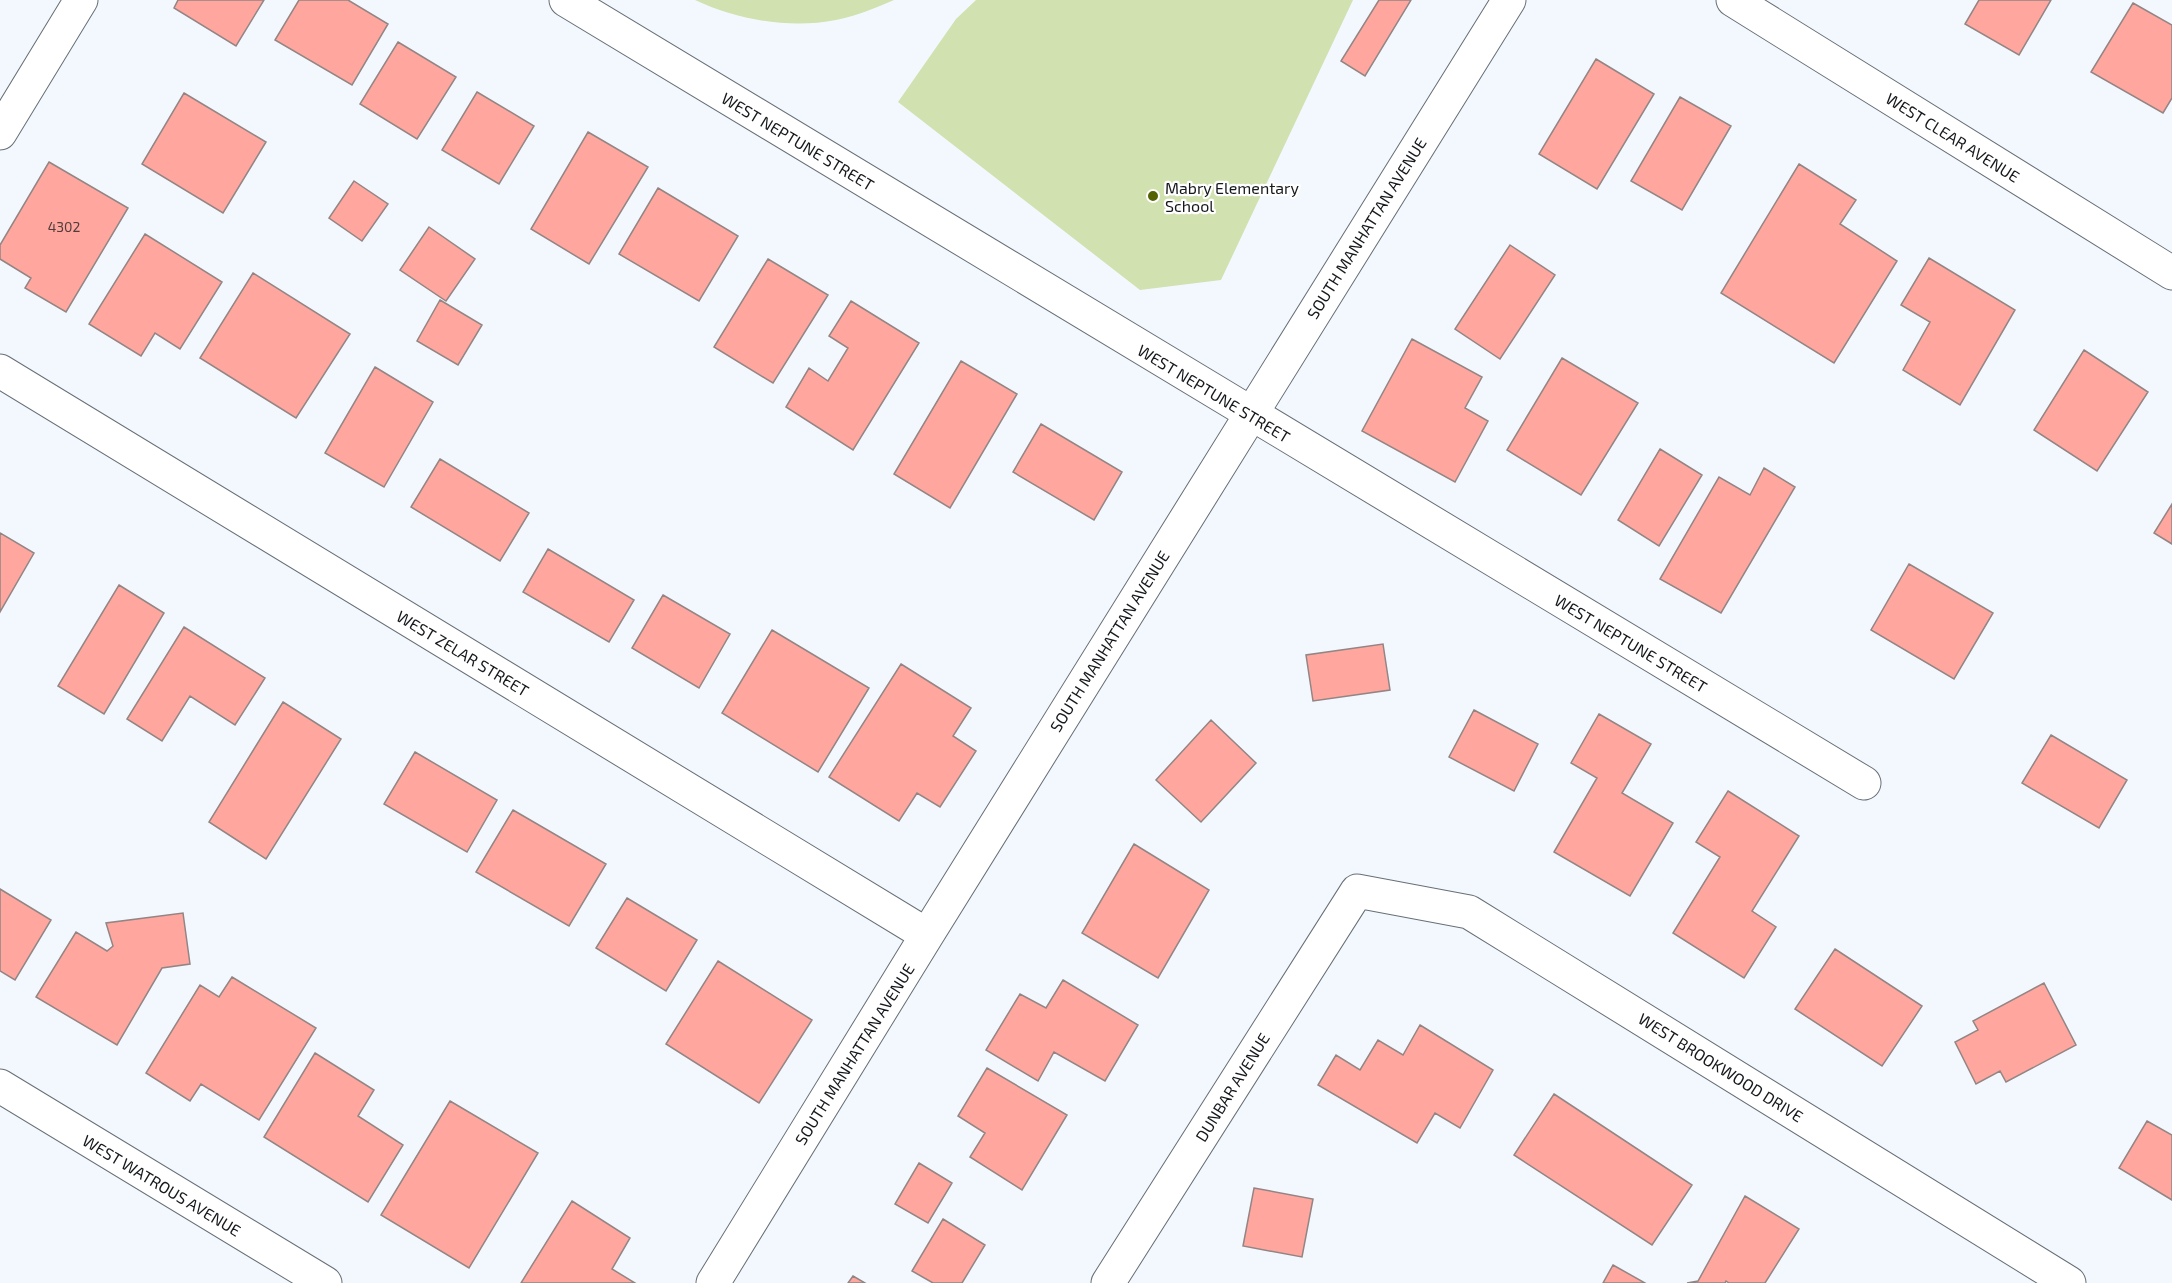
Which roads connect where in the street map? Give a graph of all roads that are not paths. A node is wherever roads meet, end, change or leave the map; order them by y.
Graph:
1 (81, 0) edge
2 (566, 0) edge
3 (1509, 0) edge
4 (1733, 0) edge
5 (0, 133) edge
6 (2172, 273) edge
7 (0, 371) edge
8 (1250, 414) junction
9 (1864, 783) dead end
10 (1357, 891) joint
11 (927, 934) junction
12 (0, 1086) edge
13 (325, 1283) edge
14 (713, 1283) edge
15 (1108, 1283) edge
16 (2069, 1283) edge

1 - 5 street
2 - 8 street, WEST NEPTUNE STREET
3 - 8 street, SOUTH MANHATTAN AVENUE
4 - 6 street, WEST CLEAR AVENUE
7 - 11 street, WEST ZELAR STREET
8 - 9 street, WEST NEPTUNE STREET
8 - 11 street, SOUTH MANHATTAN AVENUE
10 - 15 street, DUNBAR AVENUE
10 - 16 street, WEST BROOKWOOD DRIVE
11 - 14 street, SOUTH MANHATTAN AVENUE
12 - 13 street, WEST WATROUS AVENUE

